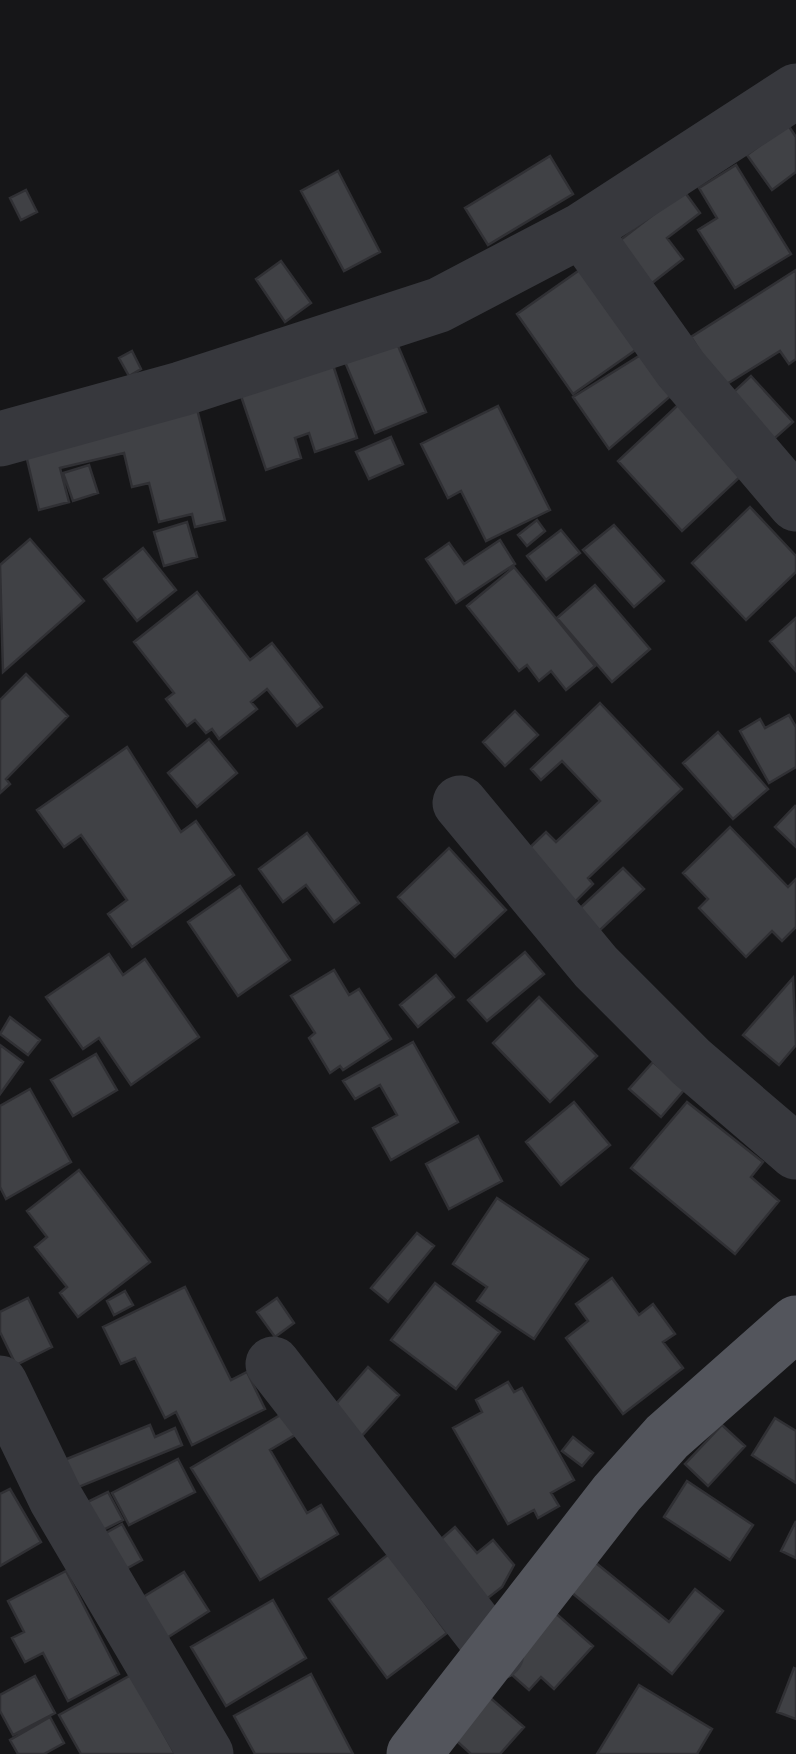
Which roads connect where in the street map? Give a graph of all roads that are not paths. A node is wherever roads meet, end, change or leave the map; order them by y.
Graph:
1 (796, 91) edge
2 (582, 230) junction
3 (0, 438) edge
4 (796, 504) edge
5 (460, 803) dead end
6 (796, 1152) edge
7 (796, 1323) edge
8 (274, 1364) dead end
9 (0, 1383) edge
10 (497, 1653) junction
11 (206, 1754) edge
12 (414, 1754) edge

1 - 2 street
2 - 3 street
2 - 4 street
5 - 6 street
7 - 10 main road
8 - 10 street
9 - 11 street
10 - 12 main road

